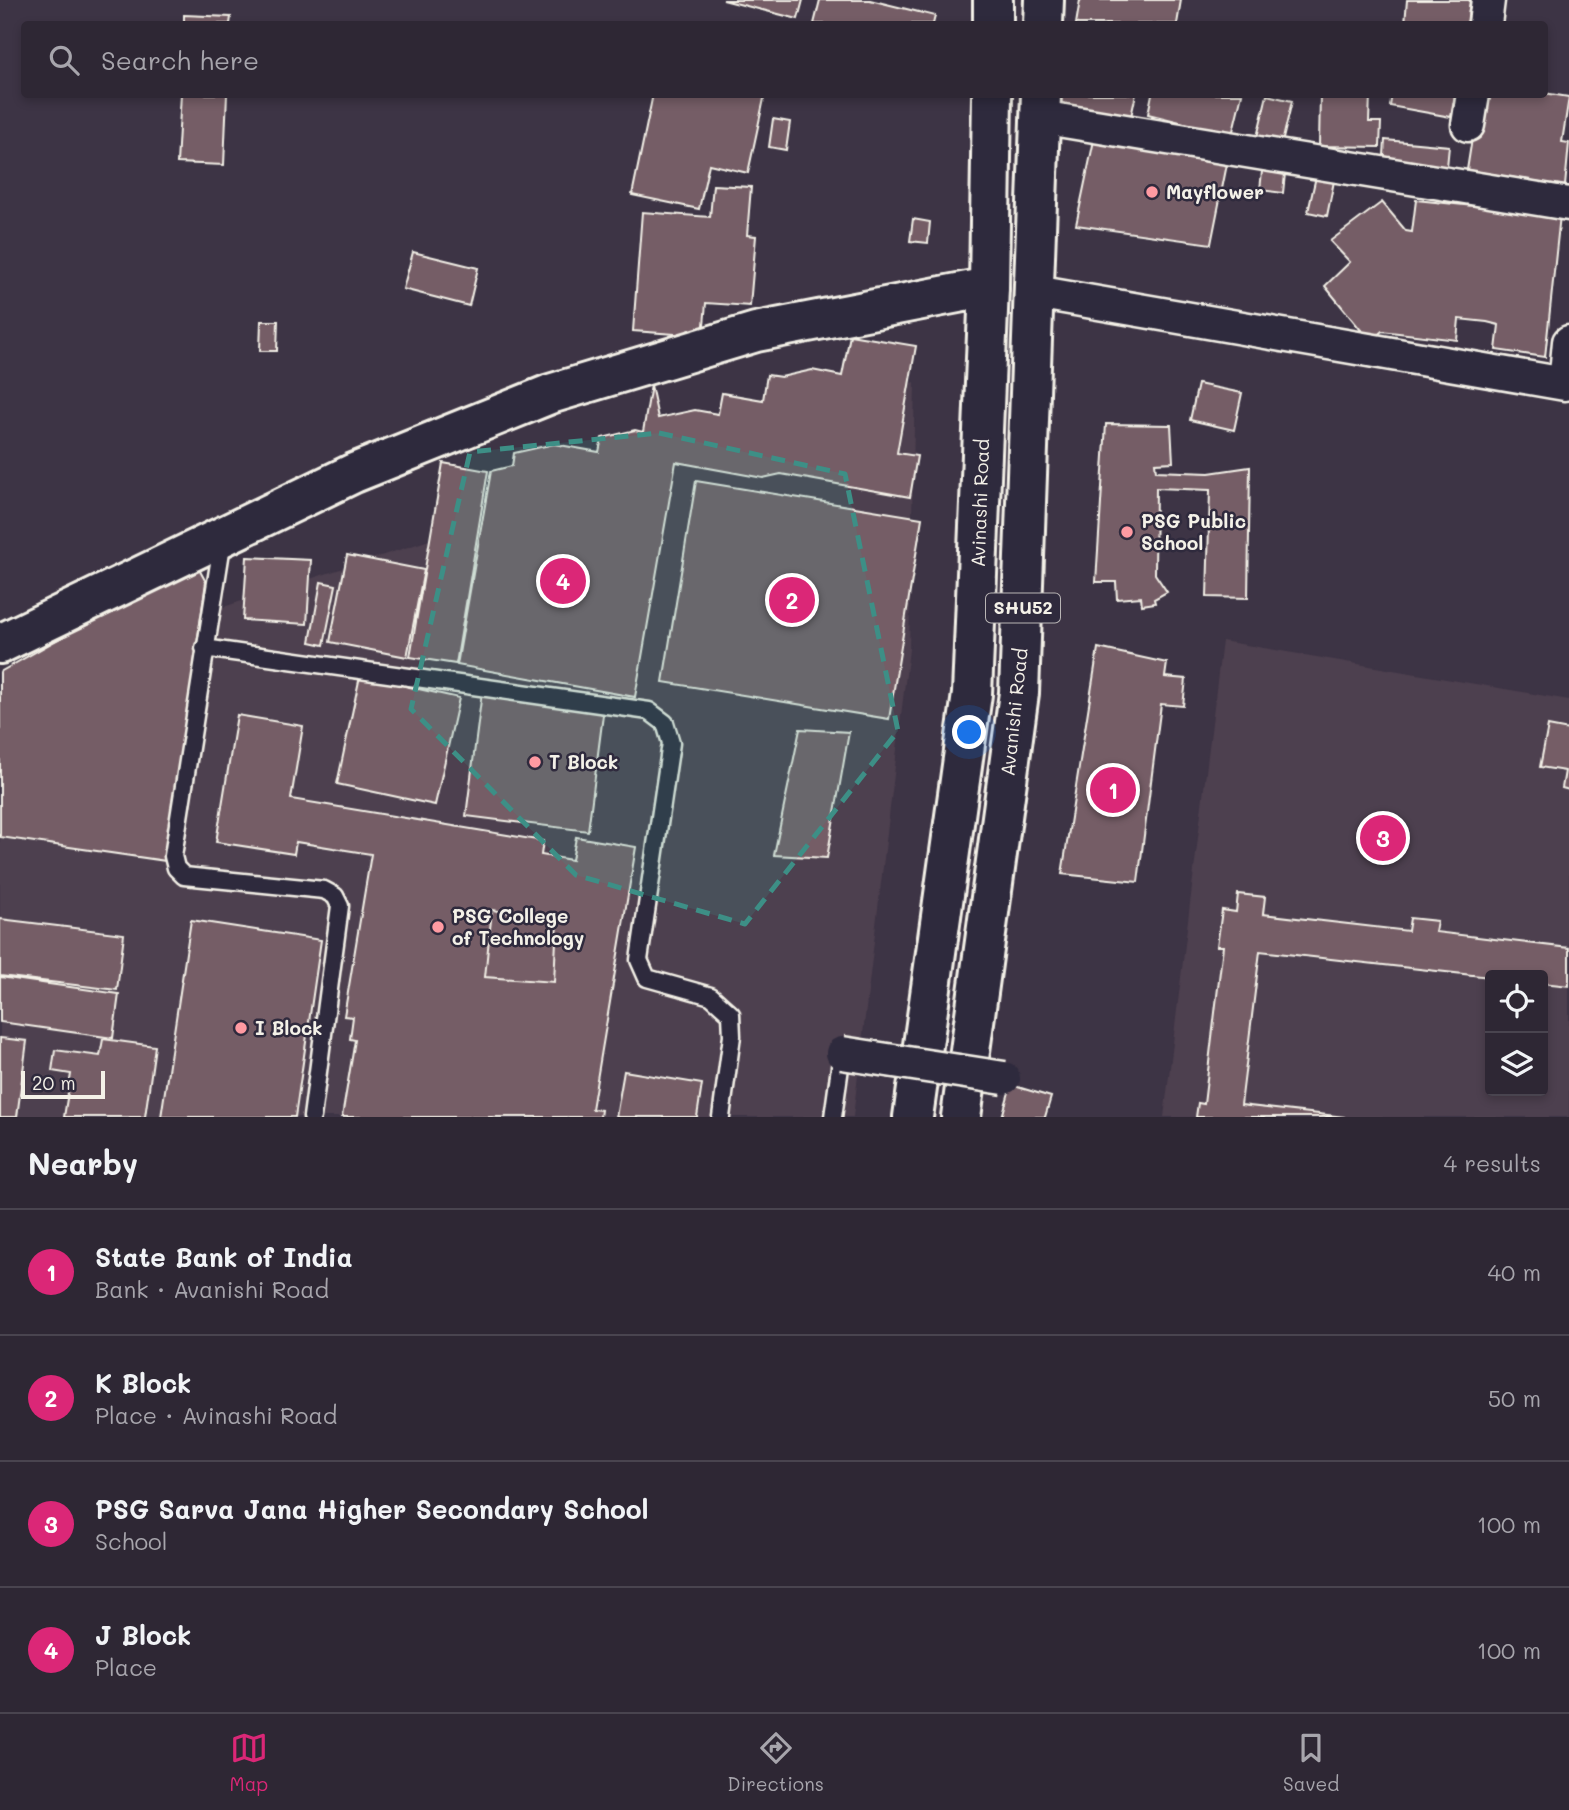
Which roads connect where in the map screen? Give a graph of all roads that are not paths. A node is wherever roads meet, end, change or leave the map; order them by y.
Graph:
1 (993, 0) edge
2 (1044, 0) edge
3 (1488, 0) edge
4 (993, 21) edge
5 (1043, 21) edge
6 (1485, 21) edge
7 (992, 98) edge
8 (1040, 106) edge
9 (1569, 204) edge
10 (989, 287) junction
11 (1035, 292) junction
12 (1569, 342) edge
13 (224, 535) junction
14 (0, 644) edge
15 (204, 648) junction
16 (842, 1053) joint
17 (1004, 1078) dead end
18 (312, 1117) edge
19 (721, 1117) edge
20 (833, 1117) edge
21 (913, 1117) edge
22 (961, 1117) edge

1 - 4 main road
2 - 5 main road
3 - 6 street
7 - 10 main road, Avinashi Road / SHU52
8 - 9 street
8 - 11 main road, Avanishi Road / SHU52
10 - 13 main road
10 - 21 main road, Avinashi Road / SHU52
11 - 12 street
11 - 22 main road, Avanishi Road / SHU52
13 - 14 main road
13 - 15 lane
15 - 18 lane
15 - 19 lane
16 - 17 street, bridge
16 - 20 lane

